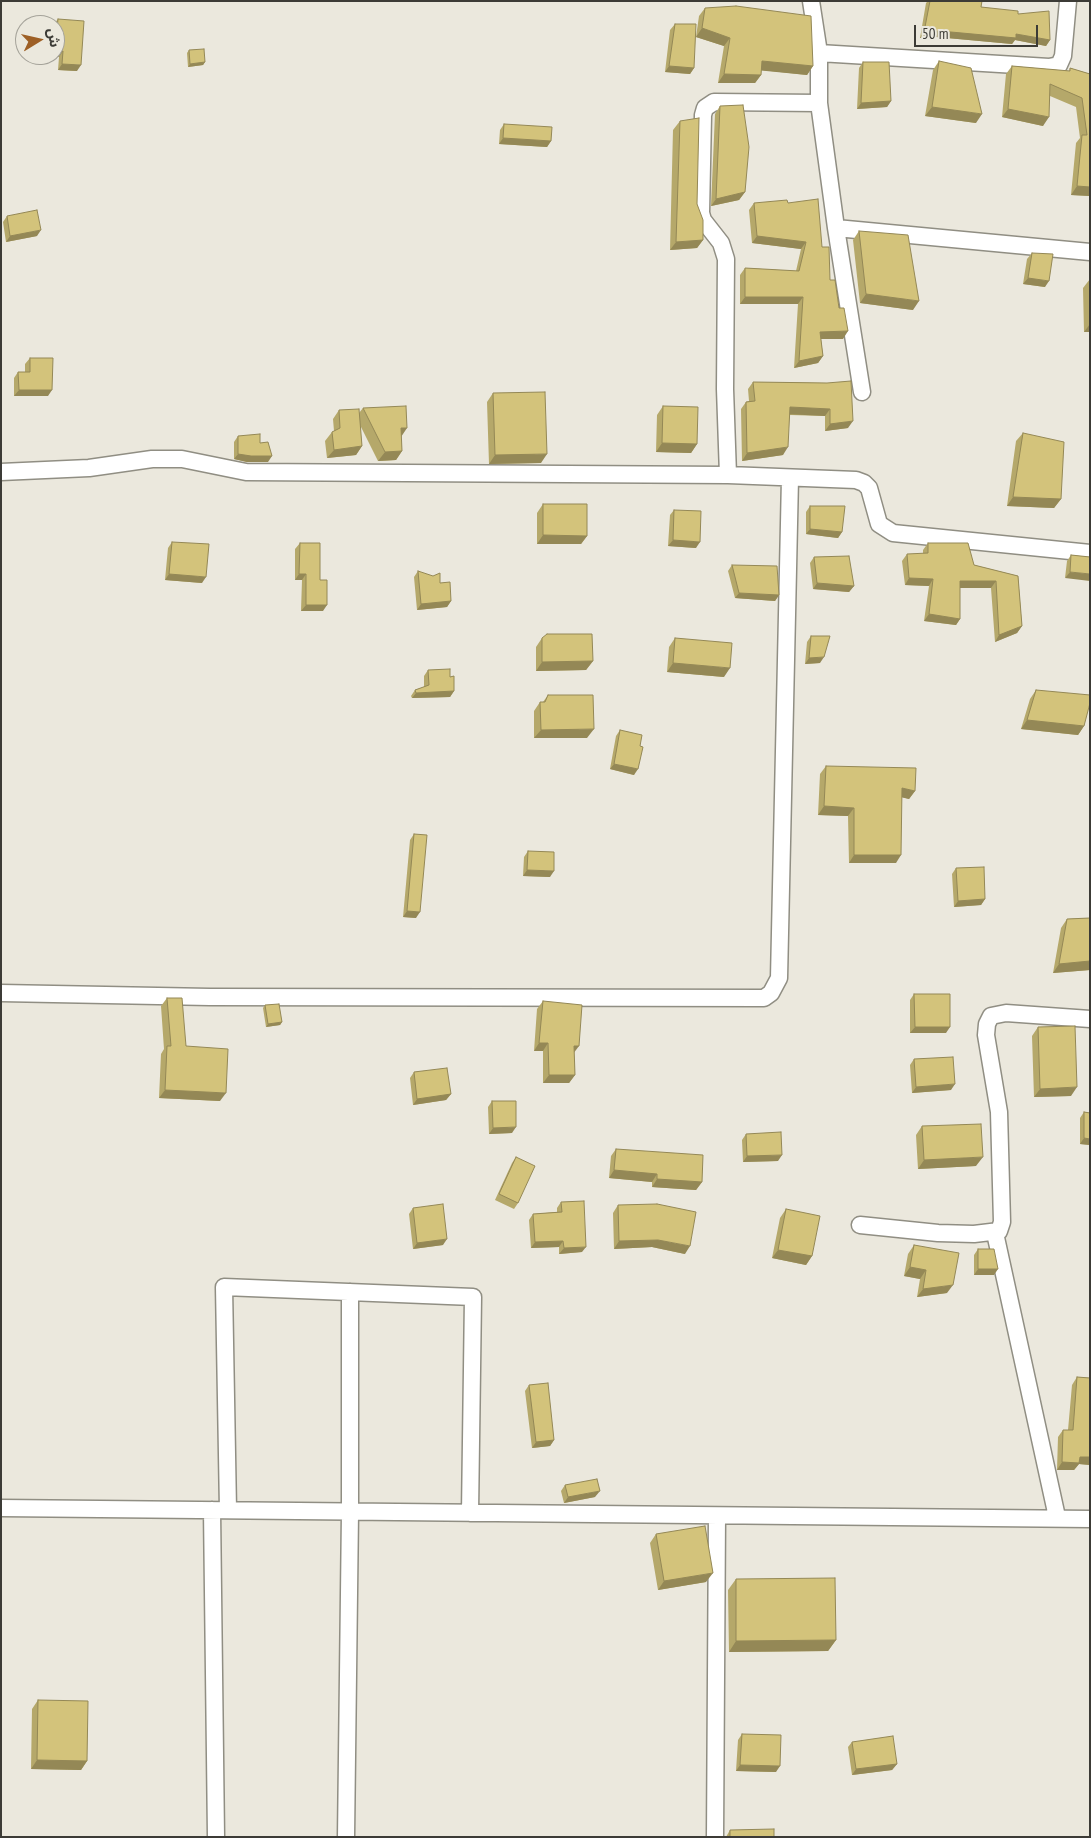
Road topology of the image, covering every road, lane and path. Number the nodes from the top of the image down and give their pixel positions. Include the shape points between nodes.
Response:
1 (811, 1) edge
2 (1068, 1) edge
3 (819, 53) junction
4 (819, 103) junction
5 (836, 228) junction
6 (1090, 252) edge
7 (862, 392) dead end
8 (1, 472) edge
9 (728, 475) junction
10 (790, 478) junction
11 (1090, 553) edge
12 (1, 993) edge
13 (1090, 1019) edge
14 (860, 1225) dead end
15 (995, 1233) junction
16 (350, 1292) junction
17 (1, 1508) edge
18 (220, 1510) junction
19 (350, 1512) junction
20 (470, 1513) junction
21 (717, 1516) junction
22 (1057, 1517) junction
23 (1090, 1519) edge
24 (216, 1837) edge
25 (346, 1837) edge
26 (715, 1837) edge

1 - 3 street
2 - 3 street via 1063,56 1059,65
3 - 4 street
4 - 5 street
4 - 9 street via 714,102 705,108 701,213 721,243 726,259
5 - 6 street
5 - 7 street
8 - 9 street via 182,459 246,472
9 - 10 street
10 - 11 street via 864,483 869,488 879,524 893,533
10 - 12 street via 779,978 771,993 764,998 210,997
13 - 15 street via 1006,1013 991,1016 986,1024 999,1112 1002,1222
14 - 15 street via 938,1233
15 - 22 street
16 - 18 street via 224,1287
16 - 19 street
16 - 20 street via 474,1297
17 - 18 street
18 - 19 street
18 - 24 street
19 - 20 street
19 - 25 street
20 - 21 street
21 - 22 street
21 - 26 street
22 - 23 street

